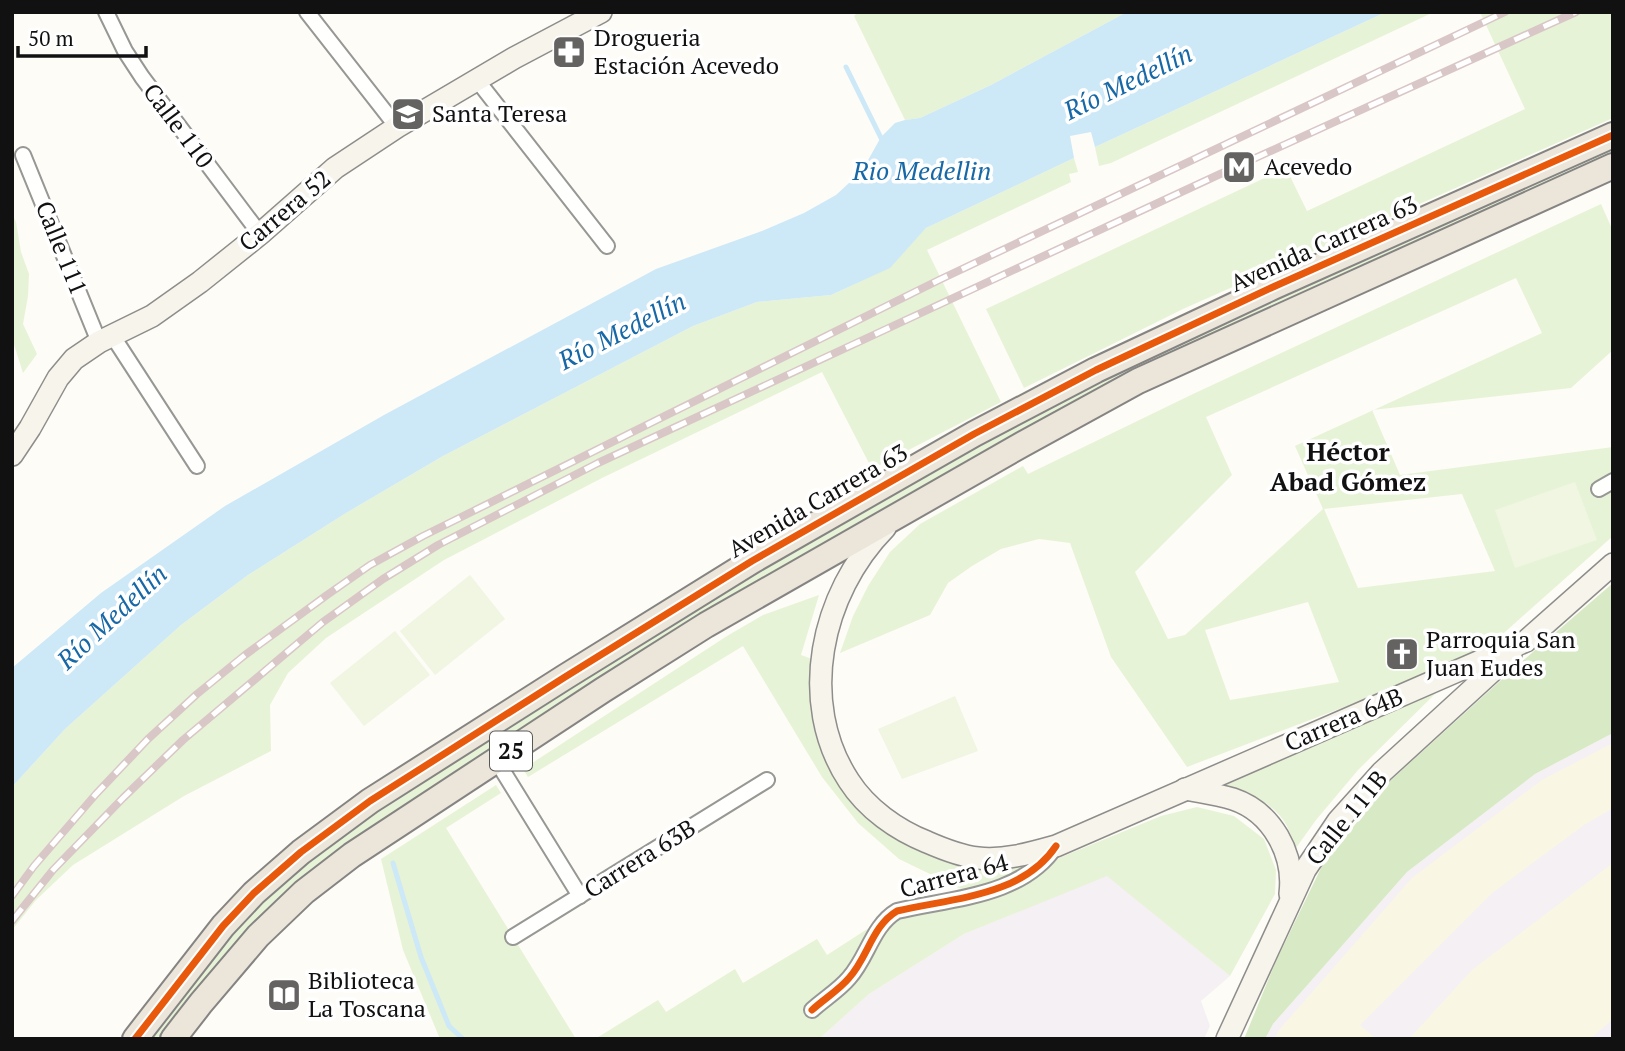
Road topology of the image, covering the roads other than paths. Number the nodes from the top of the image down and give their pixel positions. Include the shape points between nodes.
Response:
1 (106, 12) edge
2 (307, 12) edge
3 (595, 13) edge
4 (477, 80) junction
5 (397, 127) junction
6 (1613, 135) edge
7 (23, 155) dead end
8 (1613, 166) edge
9 (260, 234) junction
10 (607, 246) dead end
11 (105, 339) junction
12 (12, 455) edge
13 (197, 466) dead end
14 (1613, 481) edge
15 (1600, 489) dead end
16 (894, 518) junction
17 (1613, 564) edge
18 (1526, 641) junction
19 (496, 760) junction
20 (767, 780) dead end
21 (1185, 789) junction
22 (1056, 846) junction
23 (580, 896) junction
24 (1289, 903) junction
25 (513, 937) dead end
26 (812, 1010) dead end
27 (135, 1039) edge
28 (173, 1039) edge
29 (1227, 1039) edge

1 - 9 street, Calle 110 via 142,77
2 - 5 street
3 - 4 main road, Carrera 52
4 - 5 main road, Carrera 52
4 - 10 street
5 - 9 main road, Carrera 52 via 335,168
6 - 27 highway, Avenida Carrera 63 / 25 via 1096,370 752,561 381,794 301,852 223,926
7 - 11 street, Calle 111
8 - 16 highway, Avenida Carrera 63 / 25 via 1138,381
9 - 11 main road, Carrera 52 via 152,316
11 - 12 main road, Carrera 52 via 74,359 58,377
11 - 13 street, Calle 111
14 - 15 street
16 - 19 highway, Avenida Carrera 63 / 25 via 706,625
16 - 22 main road, Carrera 64B via 854,567 840,593 823,648 822,715 835,755 849,782 873,809 907,834 948,851 979,858 1013,858
17 - 18 main road, Carrera 64B
18 - 21 main road, Carrera 64B
18 - 24 main road, Calle 111B via 1356,799 1321,844
19 - 23 street
19 - 28 highway, Avenida Carrera 63 / 25 via 304,892 225,973
20 - 23 street, Carrera 63B
21 - 22 main road, Carrera 64B
21 - 24 main road via 1250,806 1266,821 1286,853 1291,873
22 - 26 street, Carrera 64 via 1037,869 1018,880 887,917 849,978
23 - 25 street, Carrera 63B
24 - 29 main road, Calle 111B

